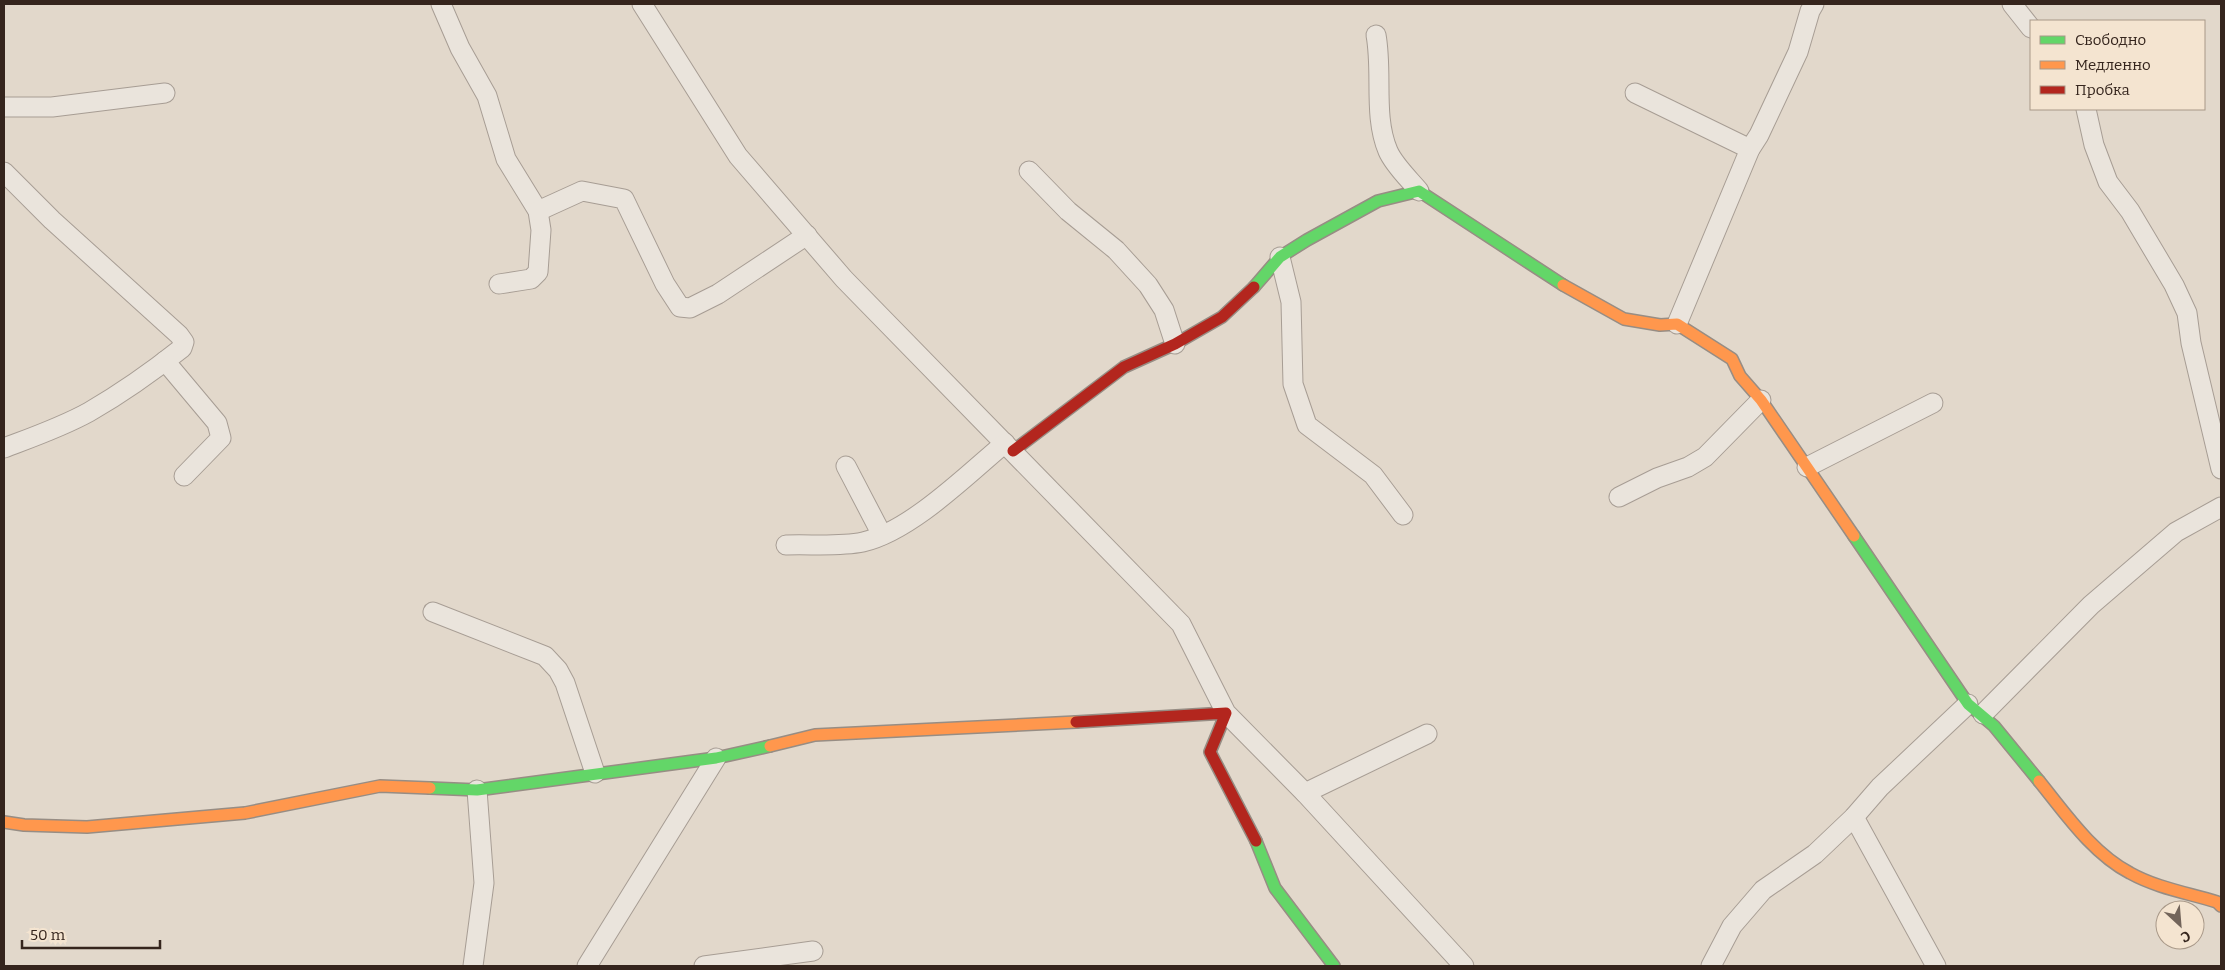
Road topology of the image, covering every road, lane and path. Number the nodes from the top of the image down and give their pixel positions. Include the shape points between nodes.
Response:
1 (441, 4) edge
2 (642, 4) edge
3 (1814, 4) edge
4 (2012, 4) edge
5 (2030, 27) edge
6 (1376, 35) dead end
7 (165, 93) dead end
8 (1635, 93) dead end
9 (4, 107) edge
10 (2086, 110) edge
11 (1750, 148) junction
12 (1029, 171) dead end
13 (4, 172) edge
14 (1419, 192) junction
15 (538, 210) junction
16 (807, 235) junction
17 (1280, 257) junction
18 (499, 284) dead end
19 (1677, 324) junction
20 (1175, 344) junction
21 (165, 361) junction
22 (1761, 400) junction
23 (1933, 403) dead end
24 (1009, 447) junction
25 (4, 448) edge
26 (846, 466) dead end
27 (1806, 466) junction
28 (2221, 469) edge
29 (184, 476) dead end
30 (1619, 497) dead end
31 (2221, 507) edge
32 (1403, 515) dead end
33 (882, 535) junction
34 (786, 545) dead end
35 (432, 612) dead end
36 (1976, 709) junction
37 (1226, 713) junction
38 (1427, 734) dead end
39 (716, 758) junction
40 (595, 773) junction
41 (478, 790) junction
42 (1305, 793) junction
43 (1854, 817) junction
44 (4, 822) edge
45 (2221, 906) edge
46 (813, 951) dead end
47 (473, 966) edge
48 (588, 966) edge
49 (704, 966) edge
50 (1334, 966) edge
51 (1464, 966) edge
52 (1712, 966) edge
53 (1936, 966) edge

1 - 15 street via 460,48 487,96 506,159
2 - 16 street via 738,156
3 - 11 street via 1798,52
4 - 5 street
6 - 14 street via 1381,132 1389,154
7 - 9 street via 52,107
8 - 11 street
10 - 28 street via 2094,145 2108,182 2130,210 2187,313
11 - 19 street
12 - 20 street via 1068,211 1116,250 1148,286 1164,310
13 - 21 street via 52,220 180,335 184,342 182,348
14 - 17 street via 1378,201
14 - 19 street via 1548,276 1624,318 1660,325
15 - 16 street via 582,191 624,199 665,284 680,307 690,308 718,294
15 - 18 street via 542,230 538,272 531,279
16 - 24 street via 844,278
17 - 20 street via 1222,317
17 - 32 street via 1291,302 1293,384 1307,425 1373,475
19 - 22 street via 1732,359 1740,376
20 - 24 street via 1124,367
21 - 25 street via 89,412
21 - 29 street via 218,423 220,431 221,438
22 - 27 street
22 - 30 street via 1704,456 1688,467
23 - 27 street
24 - 33 street
24 - 37 street via 1181,624
26 - 33 street
27 - 36 street
31 - 36 street via 2176,532
33 - 34 street via 846,544
35 - 40 street via 545,656 565,683
36 - 43 street via 1880,787
36 - 45 street via 2094,846 2118,867 2147,883 2166,886
37 - 39 street via 815,735
37 - 42 street
37 - 50 street via 1210,752 1251,828 1276,888
38 - 42 street
39 - 40 street
39 - 48 street
40 - 41 street
41 - 44 street via 380,786 245,813 87,827
41 - 47 street via 484,883
42 - 51 street
43 - 52 street via 1815,854 1763,890 1732,926
43 - 53 street
46 - 49 street

